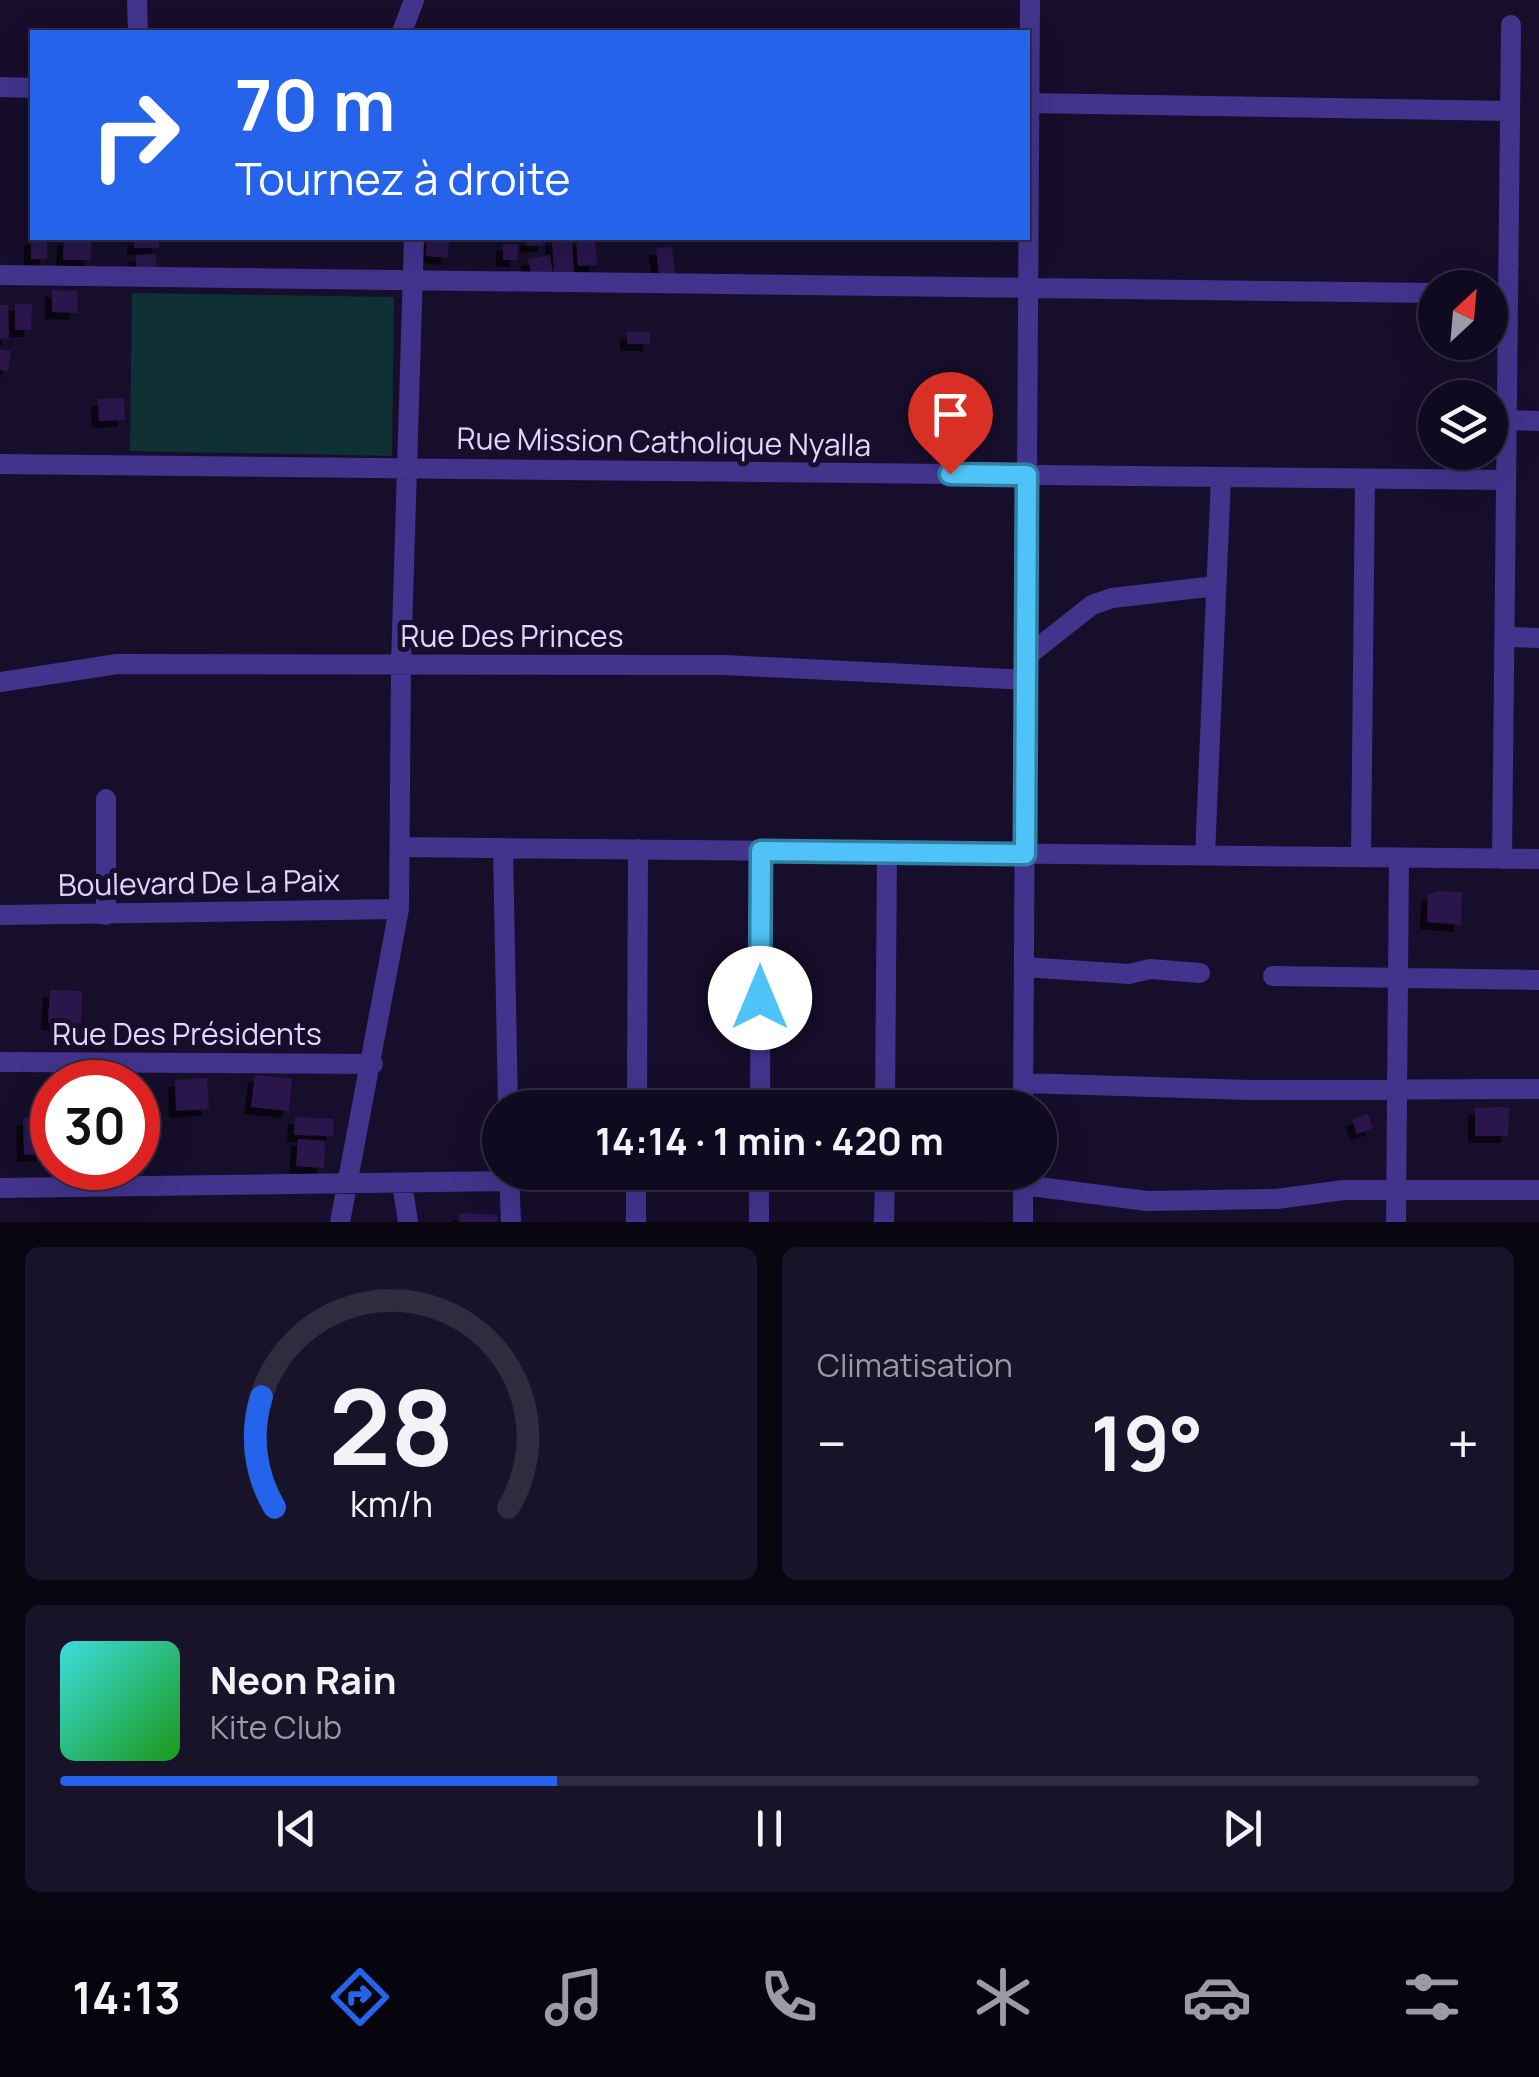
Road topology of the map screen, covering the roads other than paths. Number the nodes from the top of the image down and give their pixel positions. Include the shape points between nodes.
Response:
1 (137, 0) edge
2 (414, 0) edge
3 (1030, 0) edge
4 (1510, 24) dead end
5 (138, 30) edge
6 (403, 30) edge
7 (1029, 30) edge
8 (0, 87) edge
9 (30, 88) edge
10 (1030, 104) edge
11 (1510, 111) junction
12 (414, 240) edge
13 (1028, 240) edge
14 (1500, 270) edge
15 (0, 274) edge
16 (413, 278) junction
17 (1028, 288) junction
18 (1418, 293) edge
19 (1508, 420) edge
20 (1539, 422) edge
21 (0, 464) edge
22 (406, 467) junction
23 (1506, 470) edge
24 (1027, 475) junction
25 (1221, 478) junction
26 (1365, 479) junction
27 (1506, 480) junction
28 (1216, 586) junction
29 (1504, 638) junction
30 (1539, 638) edge
31 (1026, 658) junction
32 (401, 664) junction
33 (1026, 680) junction
34 (0, 682) edge
35 (106, 800) dead end
36 (401, 847) junction
37 (503, 848) junction
38 (638, 850) junction
39 (761, 851) junction
40 (887, 852) junction
41 (1025, 854) junction
42 (1206, 856) junction
43 (1362, 857) junction
44 (1399, 858) junction
45 (1502, 859) junction
46 (1539, 859) edge
47 (399, 909) junction
48 (0, 914) edge
49 (106, 915) junction
50 (1024, 967) junction
51 (1200, 973) dead end
52 (1273, 976) dead end
53 (1397, 978) junction
54 (1539, 980) edge
55 (0, 1062) edge
56 (373, 1064) junction
57 (1023, 1083) junction
58 (1395, 1089) junction
59 (508, 1090) edge
60 (637, 1090) edge
61 (760, 1090) edge
62 (885, 1090) edge
63 (1023, 1090) edge
64 (1539, 1090) edge
65 (482, 1179) edge
66 (350, 1182) junction
67 (402, 1183) junction
68 (1057, 1185) edge
69 (0, 1188) edge
70 (1395, 1189) junction
71 (510, 1190) edge
72 (636, 1190) edge
73 (760, 1190) edge
74 (884, 1190) edge
75 (1023, 1190) edge
76 (1539, 1190) edge
77 (340, 1222) edge
78 (408, 1222) edge
79 (511, 1222) edge
80 (636, 1222) edge
81 (759, 1222) edge
82 (884, 1222) edge
83 (1023, 1222) edge
84 (1396, 1222) edge

1 - 5 street
2 - 6 street
3 - 7 street
4 - 11 street
8 - 9 street
10 - 11 street
11 - 14 street
12 - 16 street
13 - 17 street
15 - 16 street
16 - 17 street
16 - 22 street
17 - 18 street
17 - 24 street
19 - 20 street
21 - 22 street, Rue Mission Catholique Nyalla
22 - 24 street, Rue Mission Catholique Nyalla
22 - 32 street
23 - 27 street
24 - 25 street, Rue Mission Catholique Nyalla
24 - 31 street
25 - 26 street, Rue Mission Catholique Nyalla
25 - 28 street
26 - 27 street, Rue Mission Catholique Nyalla
26 - 43 street
27 - 29 street
28 - 31 street via 1092,605
28 - 42 street
29 - 30 street
29 - 45 street
31 - 33 street
32 - 33 street, Rue Des Princes via 725,665
32 - 34 street, Rue Des Princes via 117,664
32 - 36 street
33 - 41 street
35 - 49 street
36 - 37 street
36 - 47 street
37 - 38 street
37 - 59 street
38 - 39 street
38 - 60 street
39 - 40 street
39 - 61 street
40 - 41 street
40 - 62 street
41 - 42 street
41 - 50 street
42 - 43 street
43 - 44 street
44 - 45 street
44 - 53 street
45 - 46 street
47 - 49 street, Boulevard De La Paix
47 - 56 street
48 - 49 street, Boulevard De La Paix
50 - 51 street
50 - 57 street
52 - 53 street
53 - 54 street
53 - 58 street
55 - 56 street, Rue Des Présidents
56 - 66 street
57 - 58 street
57 - 63 street
58 - 64 street
58 - 70 street
65 - 67 street
66 - 67 street
66 - 69 street
66 - 77 street
67 - 78 street
68 - 70 street via 1147,1201 1276,1200
70 - 76 street
70 - 84 street
71 - 79 street
72 - 80 street
73 - 81 street
74 - 82 street
75 - 83 street

